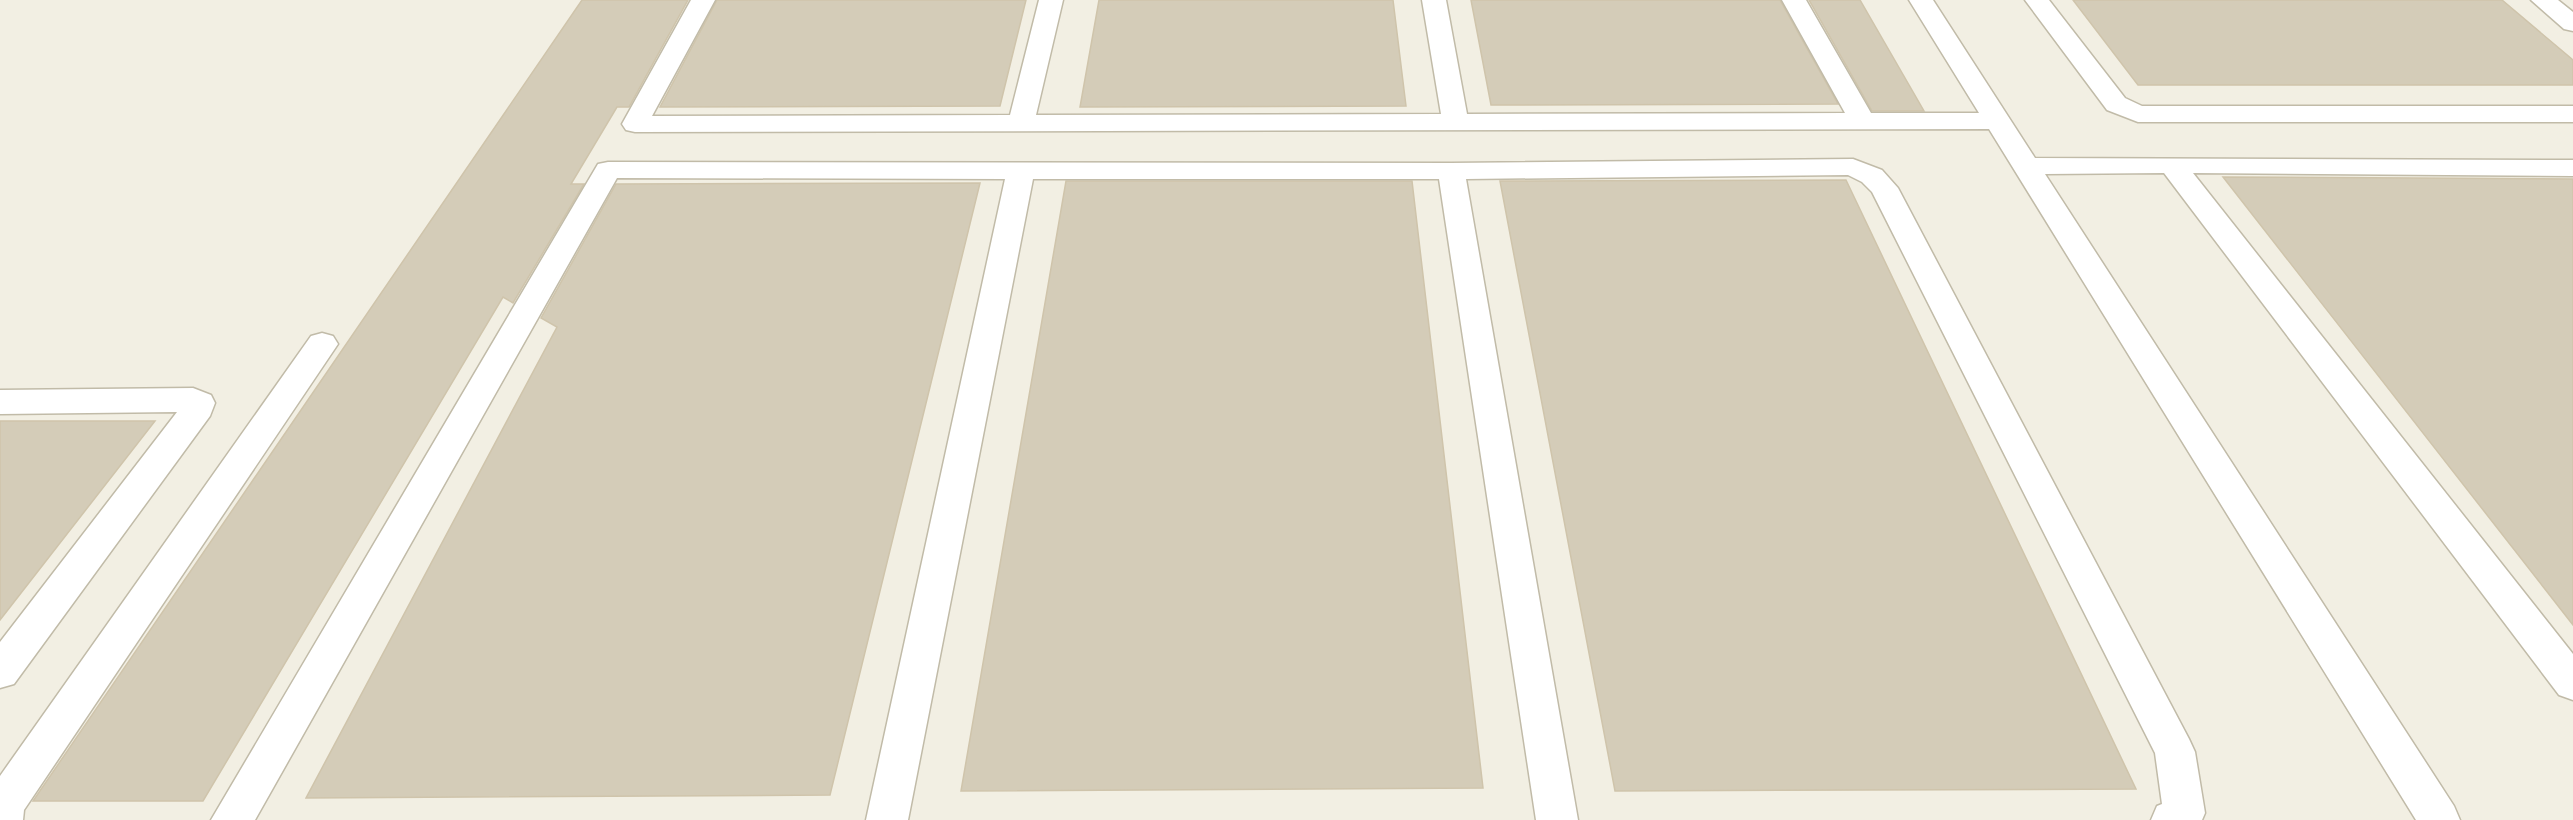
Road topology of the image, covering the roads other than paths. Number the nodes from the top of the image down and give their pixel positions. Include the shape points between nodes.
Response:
1 (703, 0) edge
2 (1051, 0) edge
3 (1434, 0) edge
4 (1794, 0) edge
5 (1921, 0) edge
6 (2037, 0) edge
7 (2556, 4) edge
8 (2573, 24) edge
9 (2573, 114) edge
10 (1862, 121) junction
11 (1997, 121) junction
12 (1455, 122) junction
13 (1021, 123) junction
14 (2172, 165) junction
15 (2027, 166) junction
16 (2573, 168) edge
17 (1021, 170) junction
18 (1451, 171) junction
19 (322, 344) dead end
20 (0, 402) edge
21 (0, 672) edge
22 (2573, 683) edge
23 (2, 820) edge
24 (232, 820) edge
25 (887, 820) edge
26 (1557, 820) edge
27 (2172, 820) edge
28 (2439, 820) edge

1 - 13 street via 635,124
2 - 13 street
3 - 12 street
4 - 10 street
5 - 11 street
6 - 9 street via 2116,104 2138,114
7 - 8 street
10 - 11 street
10 - 12 street
11 - 15 street
12 - 13 street
14 - 15 street
14 - 16 street
14 - 22 street
15 - 28 street
17 - 18 street
17 - 24 street via 608,170
17 - 25 street
18 - 26 street
18 - 27 street via 1853,167 1872,176 1884,188 2175,752 2184,813
19 - 23 street via 4,806
20 - 21 street via 199,403

